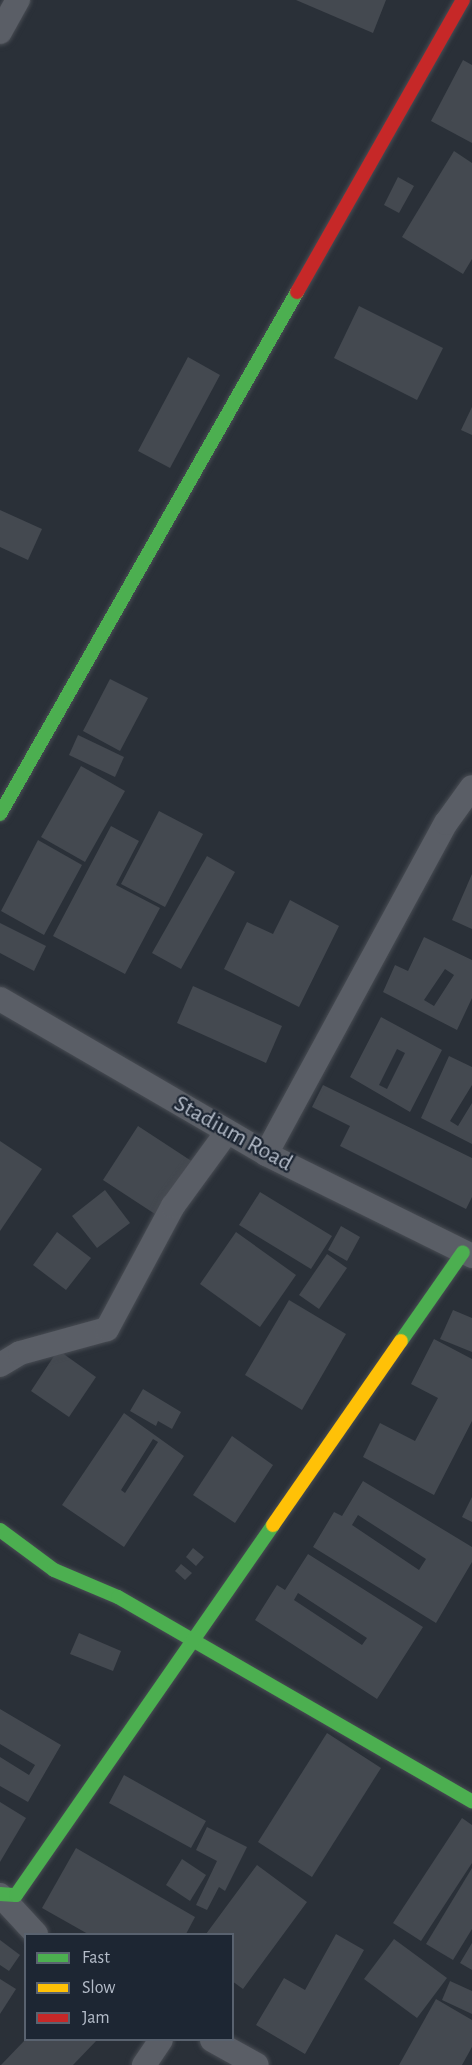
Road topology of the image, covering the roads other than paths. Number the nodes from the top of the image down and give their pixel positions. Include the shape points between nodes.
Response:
1 (18, 0) edge
2 (463, 0) edge
3 (0, 32) edge
4 (472, 788) edge
5 (0, 814) edge
6 (0, 999) edge
7 (227, 1132) junction
8 (266, 1155) junction
9 (468, 1254) edge
10 (0, 1365) edge
11 (0, 1530) edge
12 (189, 1642) junction
13 (472, 1801) edge
14 (0, 1894) edge
15 (34, 1933) edge
16 (159, 2041) edge
17 (214, 2041) edge
18 (144, 2065) edge
19 (257, 2065) edge

1 - 3 street
2 - 5 street
4 - 8 street via 446,823
6 - 7 street, Stadium Road
7 - 8 street, Stadium Road
7 - 10 street via 173,1206 108,1329 20,1353
8 - 9 street, Stadium Road
9 - 12 street
11 - 12 street via 54,1570 118,1598
12 - 13 street
12 - 14 street via 16,1895
14 - 15 street
16 - 18 street
17 - 19 street

